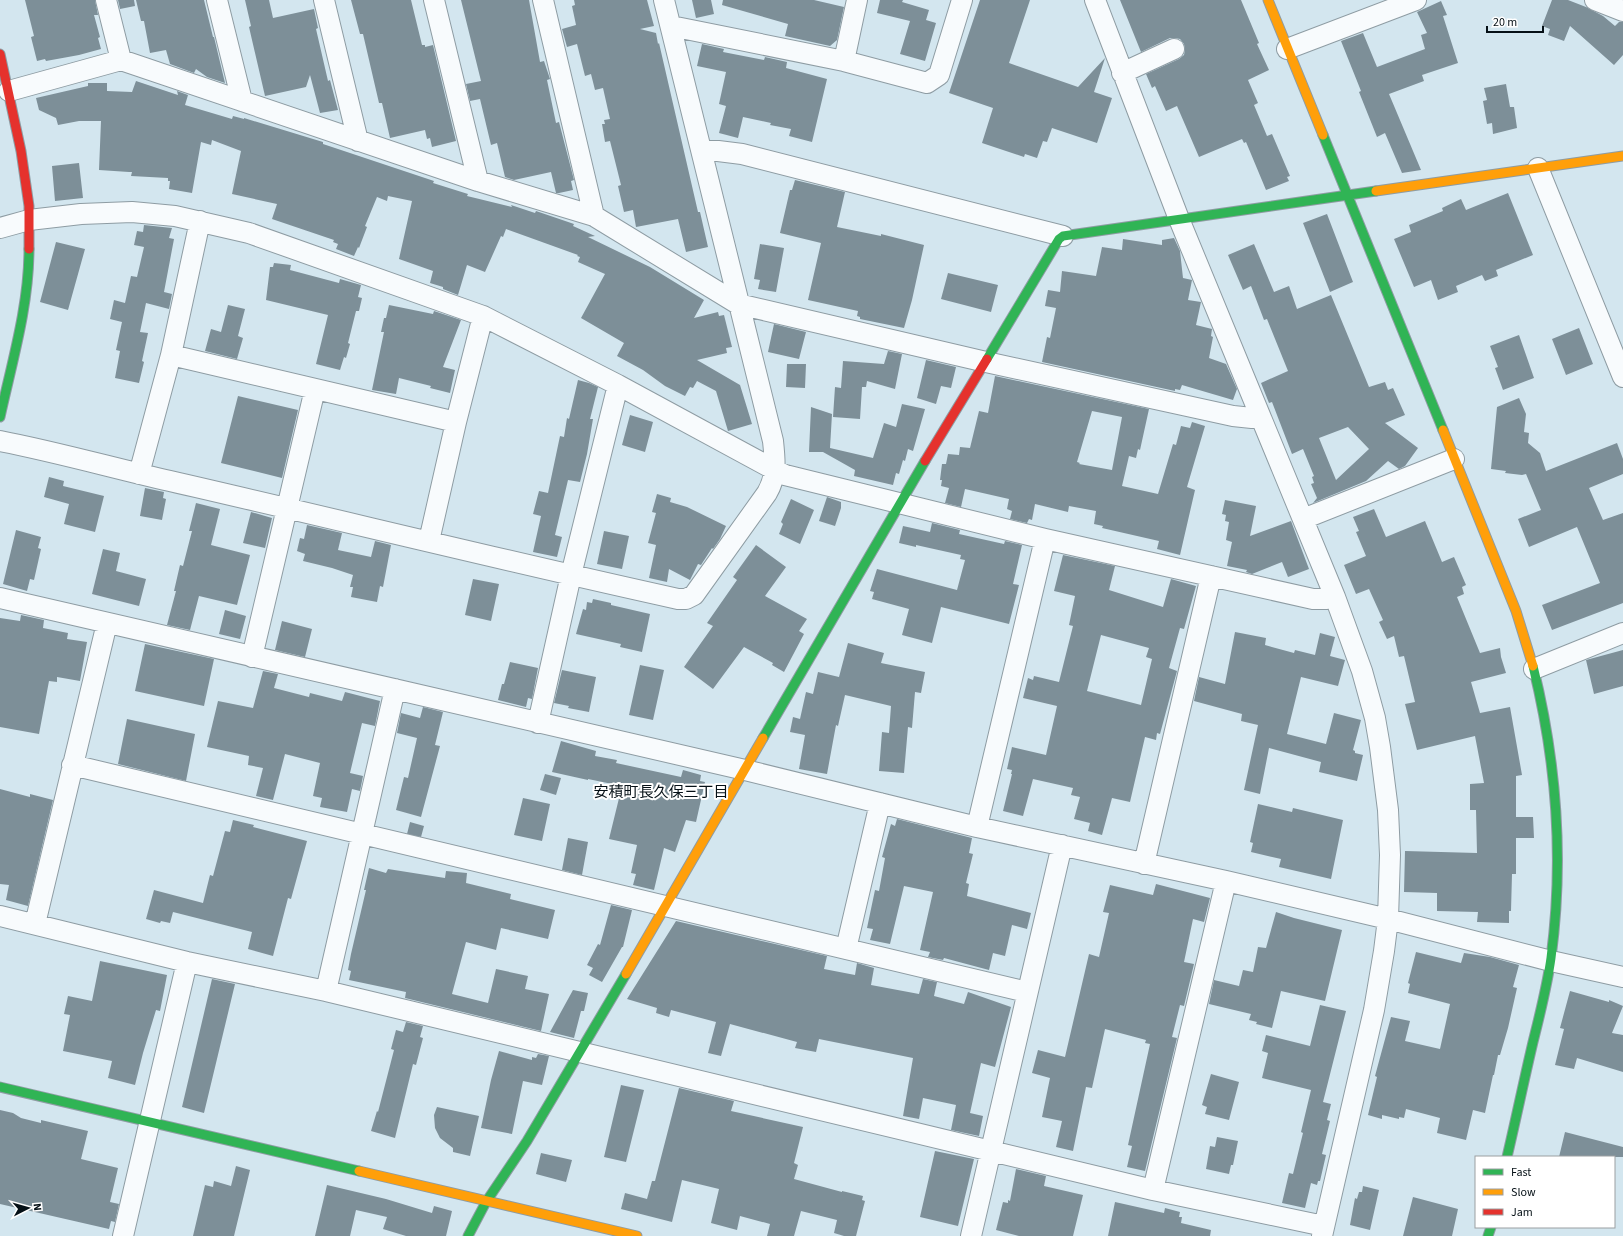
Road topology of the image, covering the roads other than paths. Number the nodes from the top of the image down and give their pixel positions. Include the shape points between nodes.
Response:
1 (106, 0) edge
2 (217, 0) edge
3 (324, 0) edge
4 (434, 0) edge
5 (543, 0) edge
6 (664, 0) edge
7 (857, 0) edge
8 (962, 0) edge
9 (1095, 0) edge
10 (1268, 0) edge
11 (1416, 0) edge
12 (1595, 0) edge
13 (1623, 11) edge
14 (671, 26) junction
15 (1174, 49) dead end
16 (1287, 49) junction
17 (0, 54) edge
18 (121, 60) junction
19 (844, 62) junction
20 (1122, 73) junction
21 (9, 91) junction
22 (242, 100) junction
23 (358, 141) junction
24 (702, 151) junction
25 (1623, 156) edge
26 (1538, 168) junction
27 (478, 181) junction
28 (1347, 195) junction
29 (594, 216) junction
30 (1179, 219) junction
31 (29, 220) junction
32 (200, 221) junction
33 (0, 228) edge
34 (1063, 236) junction
35 (738, 304) junction
36 (483, 316) junction
37 (170, 355) junction
38 (986, 362) junction
39 (1622, 369) edge
40 (618, 385) junction
41 (315, 389) junction
42 (0, 417) edge
43 (1260, 418) junction
44 (456, 422) junction
45 (0, 441) edge
46 (1454, 459) junction
47 (775, 470) junction
48 (139, 474) junction
49 (899, 504) junction
50 (287, 508) junction
51 (1303, 519) junction
52 (1045, 539) junction
53 (430, 541) junction
54 (571, 576) junction
55 (1211, 576) junction
56 (0, 598) edge
57 (1334, 598) junction
58 (107, 623) junction
59 (1623, 632) edge
60 (252, 657) junction
61 (1534, 669) junction
62 (395, 689) junction
63 (538, 723) junction
64 (72, 765) junction
65 (745, 770) junction
66 (880, 803) junction
67 (977, 827) junction
68 (361, 836) junction
69 (1062, 845) junction
70 (1144, 864) junction
71 (1226, 881) junction
72 (665, 905) junction
73 (0, 916) edge
74 (1388, 919) junction
75 (35, 924) junction
76 (846, 949) junction
77 (1551, 961) junction
78 (187, 962) junction
79 (1623, 977) edge
80 (326, 991) junction
81 (1027, 992) junction
82 (580, 1052) junction
83 (0, 1087) edge
84 (151, 1122) junction
85 (991, 1151) junction
86 (1507, 1156) edge
87 (1153, 1190) junction
88 (486, 1202) junction
89 (1323, 1231) edge
90 (123, 1236) edge
91 (468, 1236) edge
92 (637, 1236) edge
93 (971, 1236) edge

1 - 18 street
2 - 22 street
3 - 23 street
4 - 27 street
5 - 29 street
6 - 14 street
7 - 19 street
8 - 19 street via 939,75 932,81 923,83
9 - 20 street
10 - 16 street
11 - 16 street
12 - 13 street
14 - 19 street
14 - 24 street
15 - 20 street
16 - 28 street
17 - 21 street
18 - 21 street
18 - 22 street
20 - 30 street
21 - 31 street via 26,182
22 - 23 street
23 - 27 street
24 - 34 street via 742,154
24 - 35 street
25 - 26 street
26 - 28 street
26 - 39 street
27 - 29 street
28 - 30 street
28 - 46 street
29 - 35 street
30 - 34 street
30 - 43 street
31 - 32 street via 132,212
31 - 33 street
31 - 42 street via 29,263 24,313
32 - 36 street via 249,234
32 - 37 street
34 - 38 street
35 - 38 street
35 - 47 street via 773,441
36 - 40 street
36 - 44 street
37 - 41 street
37 - 48 street
38 - 43 street via 1233,416
38 - 49 street
40 - 47 street
40 - 54 street
41 - 44 street
41 - 50 street
43 - 51 street
44 - 53 street
45 - 48 street
46 - 51 street
46 - 61 street via 1516,611
47 - 49 street via 794,478
47 - 54 street via 767,493 697,592 690,597 678,599
48 - 50 street
49 - 52 street
49 - 65 street
50 - 53 street
50 - 60 street
51 - 57 street
52 - 55 street
52 - 67 street
53 - 54 street
54 - 63 street
55 - 57 street via 1313,599
55 - 70 street
56 - 58 street
57 - 74 street via 1362,670 1380,747 1388,810
58 - 60 street
58 - 64 street
59 - 61 street
60 - 62 street
61 - 77 street via 1549,743 1557,807 1557,889
62 - 63 street
62 - 68 street
63 - 65 street
64 - 68 street
64 - 75 street
65 - 66 street
65 - 72 street
66 - 67 street
66 - 76 street
67 - 69 street
68 - 72 street
68 - 80 street
69 - 70 street
69 - 81 street
70 - 71 street
71 - 74 street
71 - 87 street
72 - 76 street
72 - 82 street
73 - 75 street
74 - 77 street
74 - 89 street via 1374,1010
75 - 78 street
76 - 81 street
77 - 79 street
77 - 86 street
78 - 80 street
78 - 84 street
80 - 82 street
81 - 85 street
82 - 85 street
82 - 88 street via 527,1141
83 - 84 street
84 - 88 street
84 - 90 street
85 - 87 street
85 - 93 street
87 - 89 street
88 - 91 street
88 - 92 street

